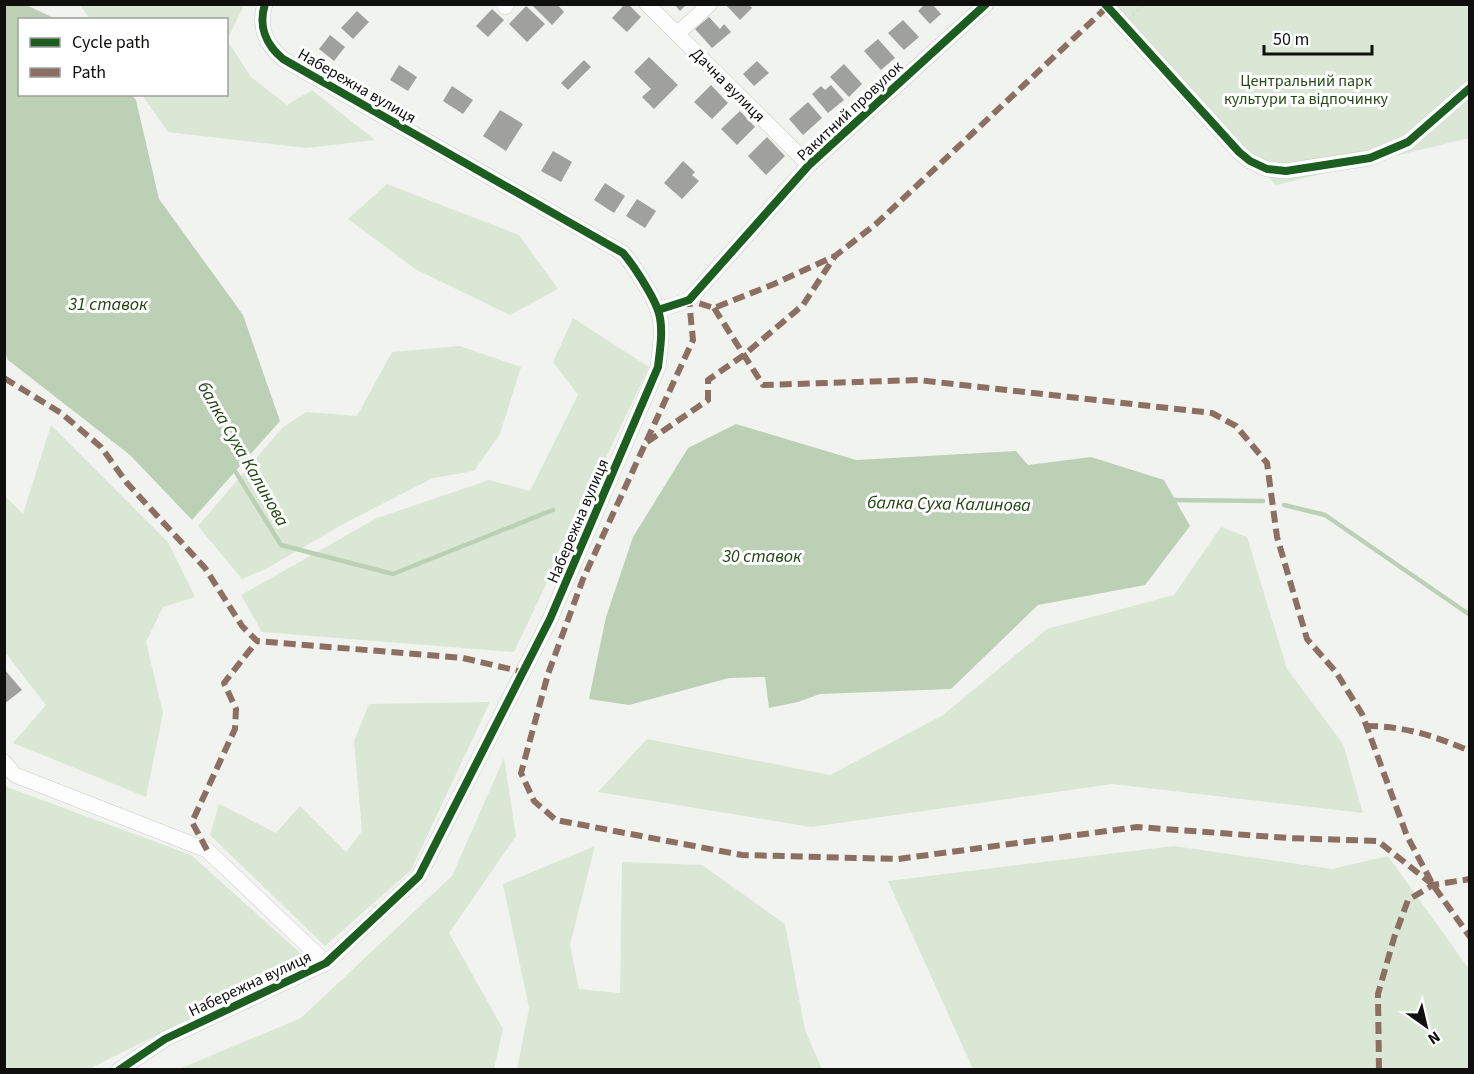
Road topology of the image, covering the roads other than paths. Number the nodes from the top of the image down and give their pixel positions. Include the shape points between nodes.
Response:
1 (647, 4) edge
2 (710, 4) edge
3 (987, 4) edge
4 (1105, 4) edge
5 (265, 6) edge
6 (677, 34) junction
7 (1470, 88) edge
8 (809, 165) junction
9 (658, 310) junction
10 (4, 762) edge
11 (326, 963) junction
12 (119, 1070) edge

1 - 6 street, Дачна вулиця
2 - 6 street
3 - 8 street, Ракитний провулок
4 - 7 street via 1239,152 1267,169 1287,171 1370,158 1390,151 1408,142
5 - 9 street, Набережна вулиця via 263,31 274,52 283,59 610,244 632,264
6 - 8 street, Дачна вулиця
8 - 9 street, Ракитний провулок via 689,300
9 - 11 street, Набережна вулиця via 658,367 545,630 419,876
10 - 11 street via 15,775 207,850
11 - 12 street, Набережна вулиця via 165,1039

